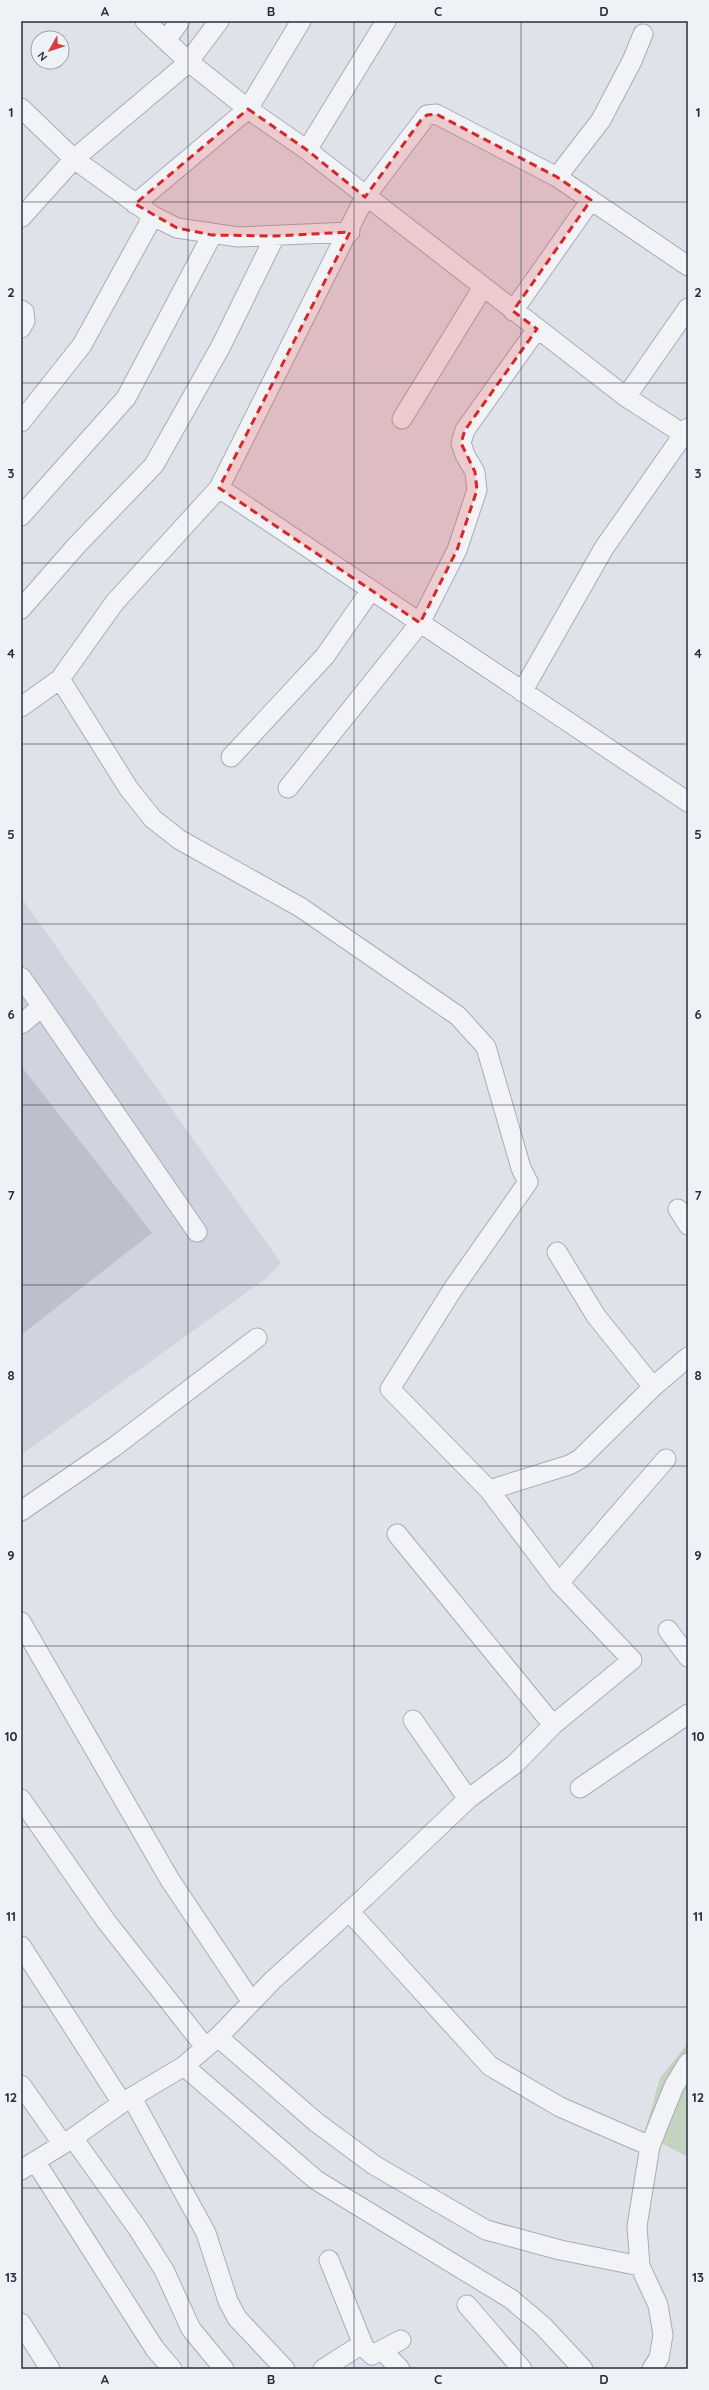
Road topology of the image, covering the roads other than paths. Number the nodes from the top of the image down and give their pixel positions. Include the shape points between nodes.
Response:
1 (145, 21) edge
2 (180, 21) edge
3 (219, 21) edge
4 (301, 21) edge
5 (386, 21) edge
6 (643, 34) dead end
7 (167, 39) junction
8 (189, 61) junction
9 (248, 109) junction
10 (22, 110) edge
11 (307, 150) junction
12 (74, 159) junction
13 (557, 177) junction
14 (366, 197) junction
15 (591, 200) junction
16 (135, 204) junction
17 (153, 216) junction
18 (21, 218) edge
19 (350, 232) junction
20 (212, 235) junction
21 (275, 236) junction
22 (688, 266) edge
23 (483, 288) junction
24 (688, 308) edge
25 (21, 310) edge
26 (513, 311) junction
27 (21, 328) edge
28 (537, 329) junction
29 (626, 397) junction
30 (402, 419) dead end
31 (21, 422) edge
32 (687, 433) edge
33 (219, 488) junction
34 (21, 516) edge
35 (371, 590) junction
36 (21, 609) edge
37 (420, 623) junction
38 (60, 678) junction
39 (522, 692) junction
40 (21, 707) edge
41 (231, 757) dead end
42 (288, 788) dead end
43 (688, 802) edge
44 (21, 977) edge
45 (42, 1007) junction
46 (21, 1024) edge
47 (678, 1209) dead end
48 (688, 1225) edge
49 (197, 1232) dead end
50 (557, 1252) dead end
51 (257, 1338) dead end
52 (688, 1358) edge
53 (653, 1387) junction
54 (666, 1459) dead end
55 (489, 1490) junction
56 (21, 1511) edge
57 (397, 1534) dead end
58 (559, 1583) junction
59 (21, 1622) edge
60 (668, 1630) dead end
61 (688, 1657) edge
62 (688, 1714) edge
63 (412, 1720) dead end
64 (553, 1725) junction
65 (580, 1788) dead end
66 (21, 1799) edge
67 (468, 1799) junction
68 (349, 1911) junction
69 (21, 1946) edge
70 (251, 2002) junction
71 (211, 2042) junction
72 (688, 2063) edge
73 (184, 2066) junction
74 (21, 2085) edge
75 (127, 2101) junction
76 (68, 2140) junction
77 (650, 2146) junction
78 (28, 2166) edge
79 (329, 2260) dead end
80 (640, 2266) junction
81 (467, 2305) dead end
82 (21, 2323) edge
83 (401, 2340) dead end
84 (373, 2348) junction
85 (50, 2369) edge
86 (172, 2369) edge
87 (224, 2369) edge
88 (285, 2369) edge
89 (323, 2369) edge
90 (400, 2369) edge
91 (522, 2369) edge
92 (583, 2369) edge
93 (652, 2369) edge

1 - 7 street
2 - 7 street
3 - 8 street
4 - 9 street
5 - 11 street
6 - 13 street via 601,120
7 - 8 street
8 - 9 street
8 - 12 street
9 - 11 street
9 - 16 street
10 - 12 street
11 - 14 street
12 - 16 street
12 - 18 street
13 - 14 street via 436,114 427,115 421,120
13 - 15 street
14 - 19 street
14 - 23 street
15 - 22 street
15 - 26 street
16 - 17 street
17 - 20 street via 177,228
17 - 31 street via 82,345
19 - 21 street
19 - 33 street
20 - 21 street
20 - 34 street via 126,398
21 - 36 street via 221,346 154,465 77,545
23 - 26 street
23 - 30 street
24 - 29 street
25 - 27 street via 24,312 25,321
26 - 28 street
28 - 29 street
28 - 37 street via 465,430 461,444 464,455 475,472 477,490 457,550
29 - 32 street
32 - 39 street via 604,548
33 - 35 street
33 - 38 street via 115,602
35 - 37 street
35 - 41 street via 324,656
37 - 39 street
37 - 42 street
38 - 40 street
38 - 55 street via 129,789 153,819 180,840 300,906 458,1016 486,1047 521,1168 528,1182 453,1289 390,1389
39 - 43 street
44 - 45 street
45 - 46 street
45 - 49 street
47 - 48 street
50 - 53 street via 596,1316
51 - 56 street via 114,1447
52 - 53 street
53 - 55 street via 580,1459 569,1466
54 - 58 street
55 - 58 street
57 - 64 street
58 - 64 street via 632,1660
59 - 70 street via 170,1880
60 - 61 street
62 - 65 street
63 - 67 street
64 - 67 street via 515,1764
66 - 71 street via 106,1921
67 - 68 street
68 - 70 street
68 - 77 street via 490,2066 560,2107
69 - 75 street
70 - 71 street
71 - 73 street
71 - 80 street via 374,2165 486,2230 560,2250
72 - 77 street via 674,2086
73 - 75 street
73 - 92 street via 316,2180 511,2299 543,2326
74 - 76 street
75 - 76 street
75 - 88 street via 200,2221 228,2301 237,2318
76 - 78 street
76 - 87 street via 138,2229 164,2270 191,2329
77 - 80 street via 637,2226
78 - 86 street via 155,2349
79 - 84 street
80 - 93 street via 658,2305 663,2335 658,2358
81 - 91 street
82 - 85 street
83 - 84 street
84 - 89 street via 359,2346
84 - 90 street

